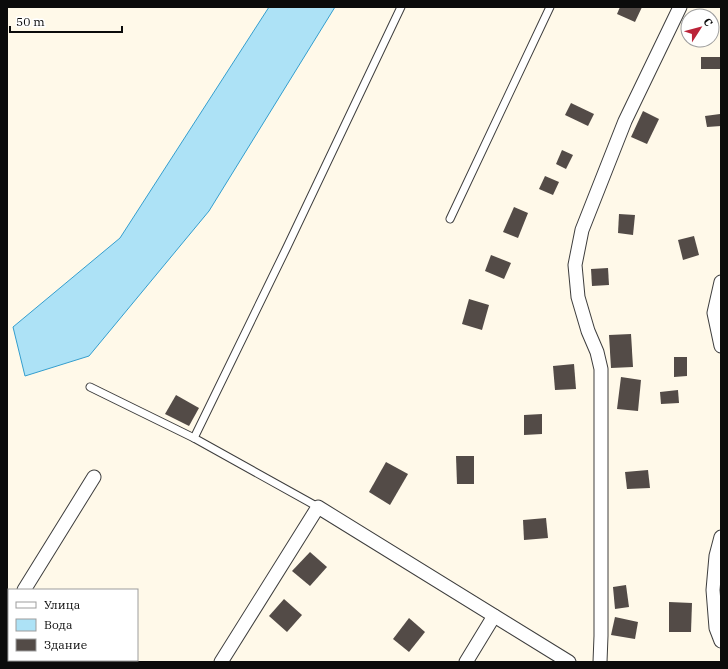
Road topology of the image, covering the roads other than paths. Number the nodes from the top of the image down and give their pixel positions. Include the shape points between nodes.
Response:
1 (401, 7) edge
2 (550, 7) edge
3 (680, 7) edge
4 (450, 219) dead end
5 (721, 282) edge
6 (721, 346) edge
7 (90, 387) dead end
8 (194, 438) junction
9 (94, 477) dead end
10 (318, 507) junction
11 (721, 536) edge
12 (25, 589) edge
13 (494, 616) junction
14 (721, 640) edge
15 (221, 662) edge
16 (466, 662) edge
17 (569, 662) edge
18 (600, 662) edge

1 - 8 lane
2 - 4 lane
3 - 18 street via 625,121 582,230 575,265 578,297 601,369
5 - 6 street via 714,313
7 - 8 lane
8 - 10 lane
9 - 12 street
10 - 13 street
10 - 15 street
11 - 14 street via 716,556 713,590 716,628
13 - 16 street
13 - 17 street

